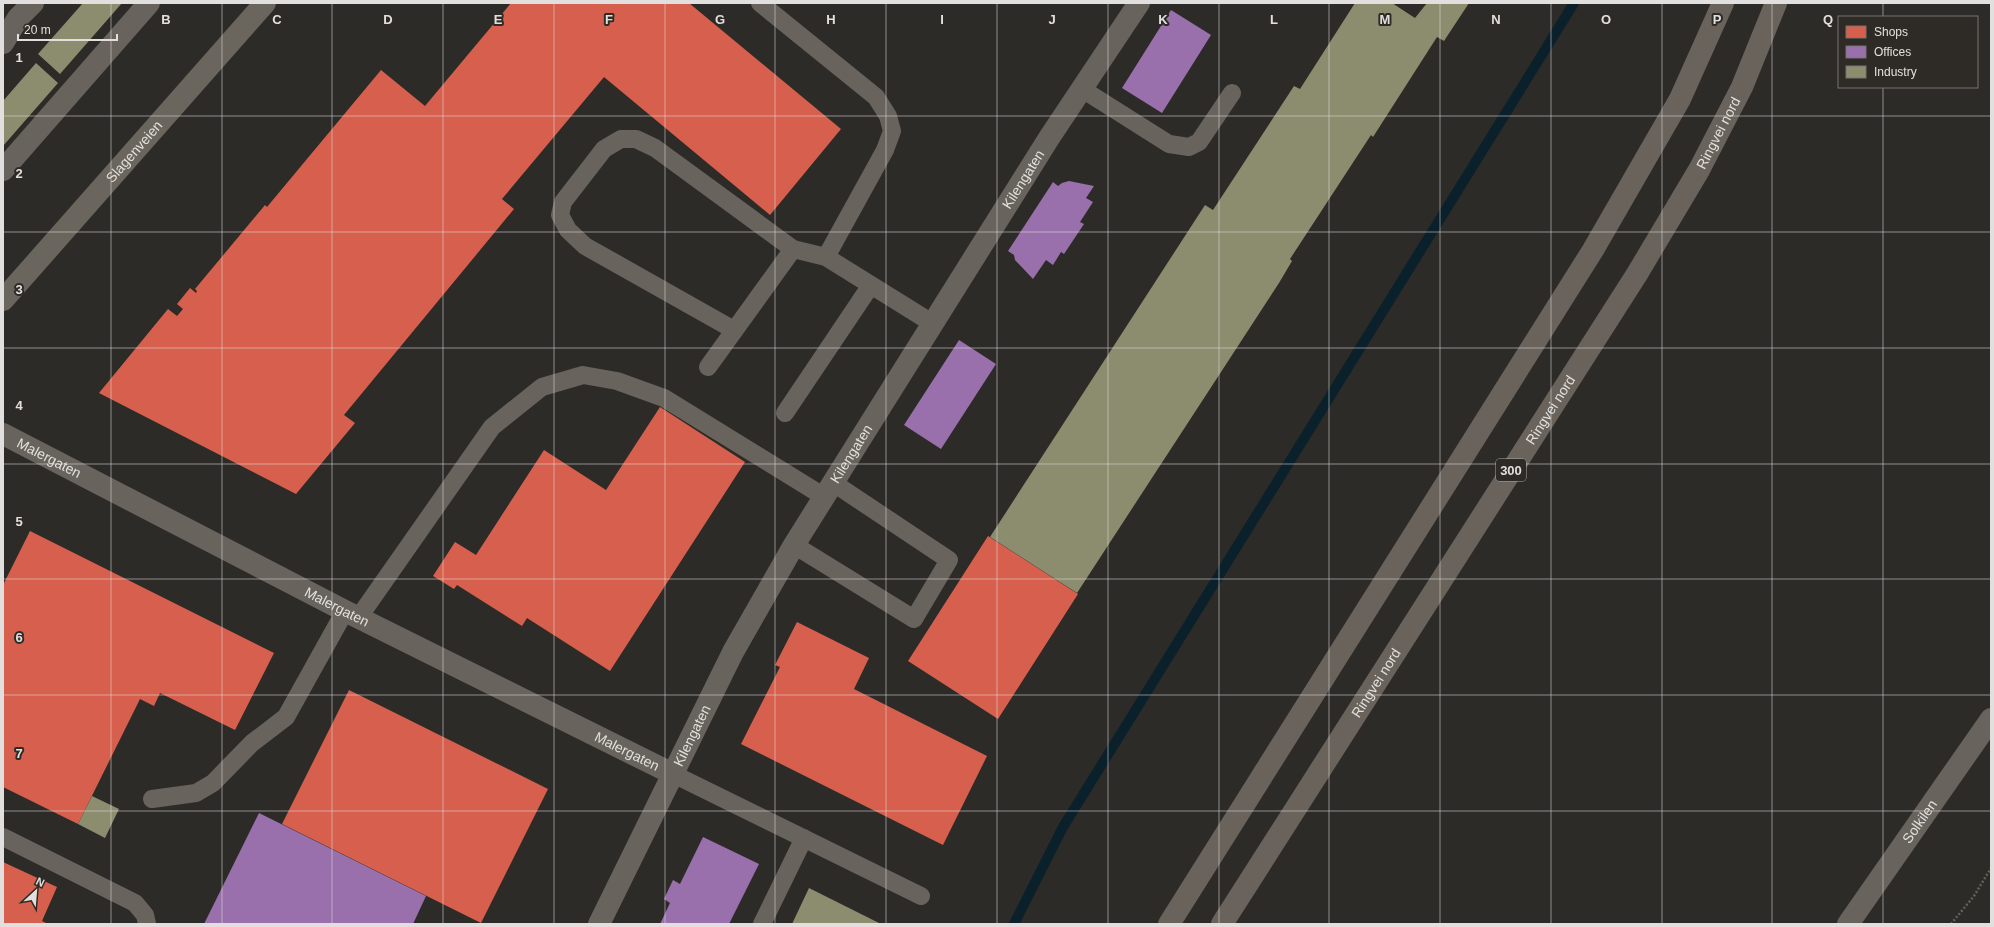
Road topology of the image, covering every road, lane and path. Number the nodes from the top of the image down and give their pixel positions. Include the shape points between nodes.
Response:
1 (32, 3) edge
2 (149, 3) edge
3 (760, 3) edge
4 (1139, 3) edge
5 (1723, 3) edge
6 (1776, 3) edge
7 (260, 5) edge
8 (3, 43) edge
9 (1082, 89) junction
10 (1232, 93) dead end
11 (3, 170) edge
12 (793, 249) junction
13 (826, 257) junction
14 (871, 285) junction
15 (3, 300) edge
16 (932, 323) junction
17 (734, 330) junction
18 (708, 367) dead end
19 (785, 413) dead end
20 (3, 434) edge
21 (828, 489) junction
22 (794, 544) junction
23 (352, 614) junction
24 (1991, 718) edge
25 (673, 774) junction
26 (152, 799) dead end
27 (3, 837) edge
28 (804, 838) junction
29 (1991, 868) edge
30 (921, 896) dead end
31 (147, 924) edge
32 (599, 924) edge
33 (762, 924) edge
34 (1169, 924) edge
35 (1222, 924) edge
36 (1848, 924) edge
37 (1951, 924) edge

1 - 8 street via 18,18
2 - 11 street
3 - 13 lane via 876,96 888,116 892,131 885,150
4 - 9 street, Kilengaten
5 - 34 main road via 1680,99 1593,250
6 - 35 main road, Ringvei nord / 300 via 1742,86 1698,170 1637,274
7 - 15 main road, Slagenveien
9 - 10 lane via 1169,144 1189,147 1199,142
9 - 16 street, Kilengaten
12 - 13 lane
12 - 17 lane
12 - 17 lane via 655,148 636,139 621,139 604,149 563,202 560,215 568,230 585,246
13 - 14 lane
14 - 16 lane
14 - 19 lane
16 - 21 street, Kilengaten
17 - 18 lane
20 - 23 street, Malergaten
21 - 22 street, Kilengaten
21 - 22 lane via 948,560 914,619
21 - 23 lane via 664,398 616,381 583,375 542,387 492,426
22 - 25 street, Kilengaten via 733,652
23 - 25 street, Malergaten
23 - 26 lane via 286,717 252,743 213,784 196,793
24 - 36 street, Solkilen
25 - 28 lane
25 - 32 street, Kilengaten
27 - 31 lane via 135,903 145,915
28 - 30 lane
28 - 33 lane
29 - 37 path via 1974,896

